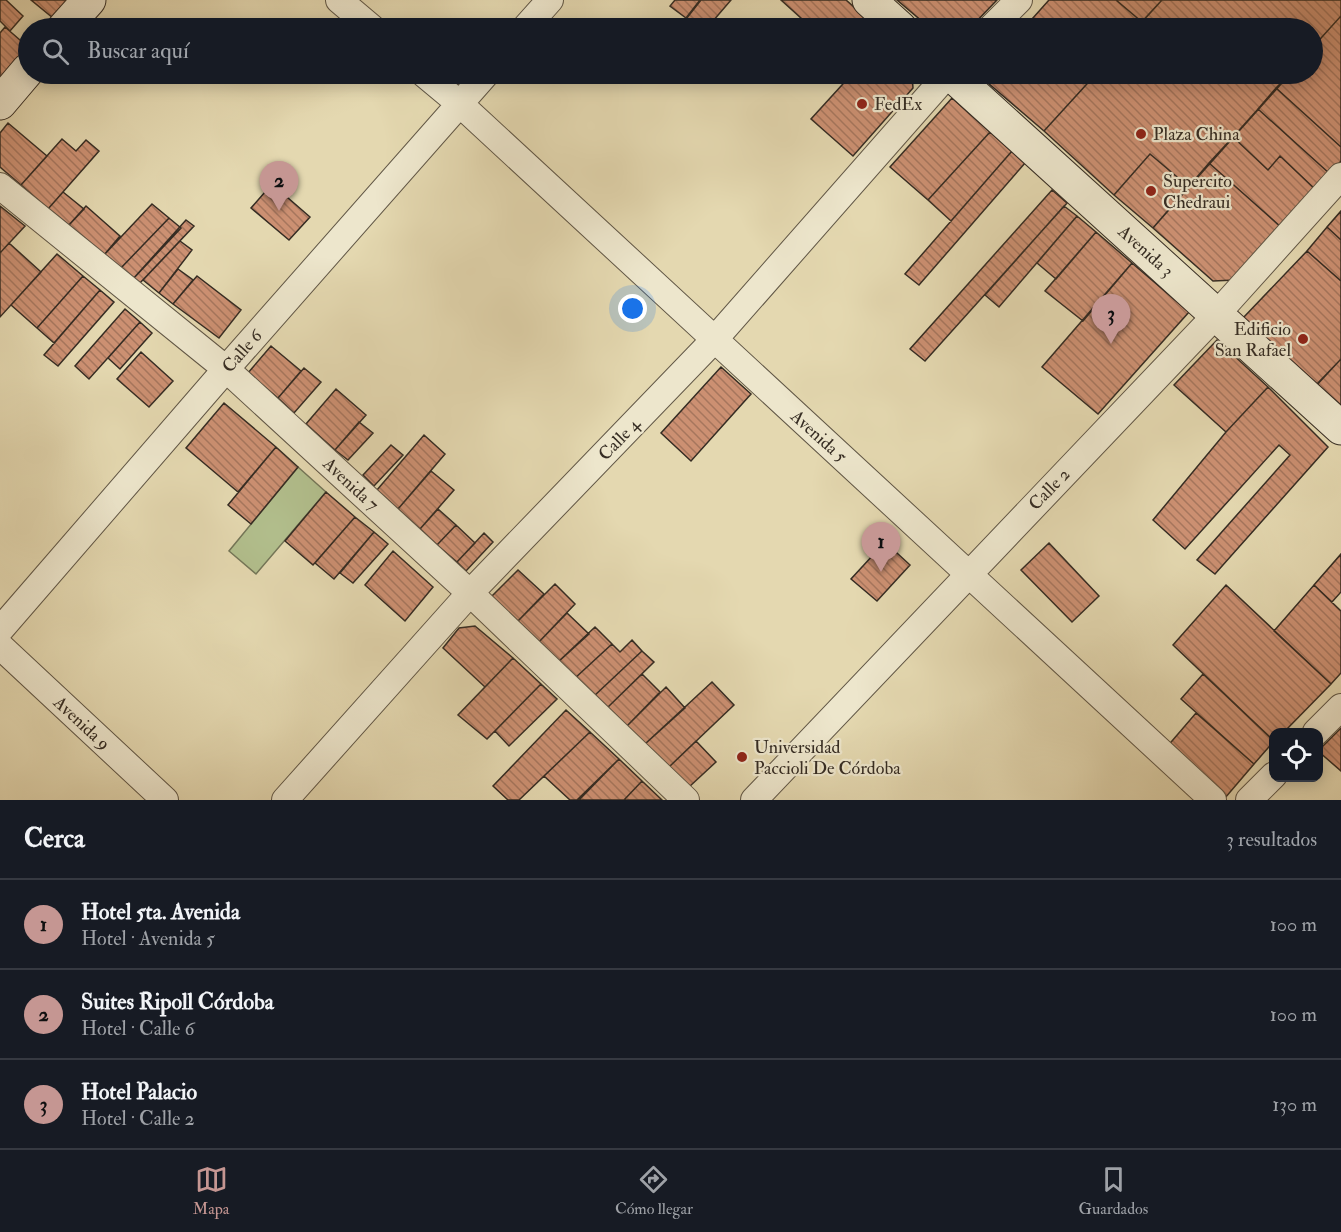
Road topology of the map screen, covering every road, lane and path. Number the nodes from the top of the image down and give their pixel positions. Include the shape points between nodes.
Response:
1 (89, 0) edge
2 (339, 0) edge
3 (550, 0) edge
4 (869, 0) edge
5 (1018, 0) edge
6 (73, 18) edge
7 (360, 18) edge
8 (534, 18) edge
9 (889, 18) edge
10 (1001, 18) edge
11 (18, 82) edge
12 (436, 84) edge
13 (477, 84) edge
14 (940, 84) edge
15 (960, 84) edge
16 (0, 103) edge
17 (460, 104) junction
18 (1341, 176) edge
19 (0, 186) edge
20 (1216, 315) junction
21 (714, 340) junction
22 (226, 369) junction
23 (1341, 428) edge
24 (969, 573) junction
25 (470, 593) junction
26 (0, 630) edge
27 (0, 646) edge
28 (1341, 706) edge
29 (1320, 728) edge
30 (1269, 781) edge
31 (165, 800) edge
32 (285, 800) edge
33 (687, 800) edge
34 (754, 800) edge
35 (1213, 800) edge
36 (1249, 800) edge

1 - 6 main road
2 - 7 street
3 - 8 street
4 - 9 main road
5 - 10 street
11 - 16 main road
12 - 17 street, Avenida 5
13 - 17 street, Calle 6
14 - 21 street, Calle 4
15 - 20 main road, Avenida 3
17 - 21 street, Avenida 5
17 - 22 street, Calle 6
18 - 20 street, Calle 2
19 - 22 street, Avenida 7
20 - 23 main road, Avenida 3
20 - 24 street, Calle 2
21 - 24 street, Avenida 5
21 - 25 street, Calle 4
22 - 25 street, Avenida 7
22 - 26 street, Calle 6
24 - 34 street, Calle 2
24 - 35 street, Avenida 5
25 - 32 street, Calle 4
25 - 33 street, Avenida 7
27 - 31 street, Avenida 9
28 - 29 street
30 - 36 street

